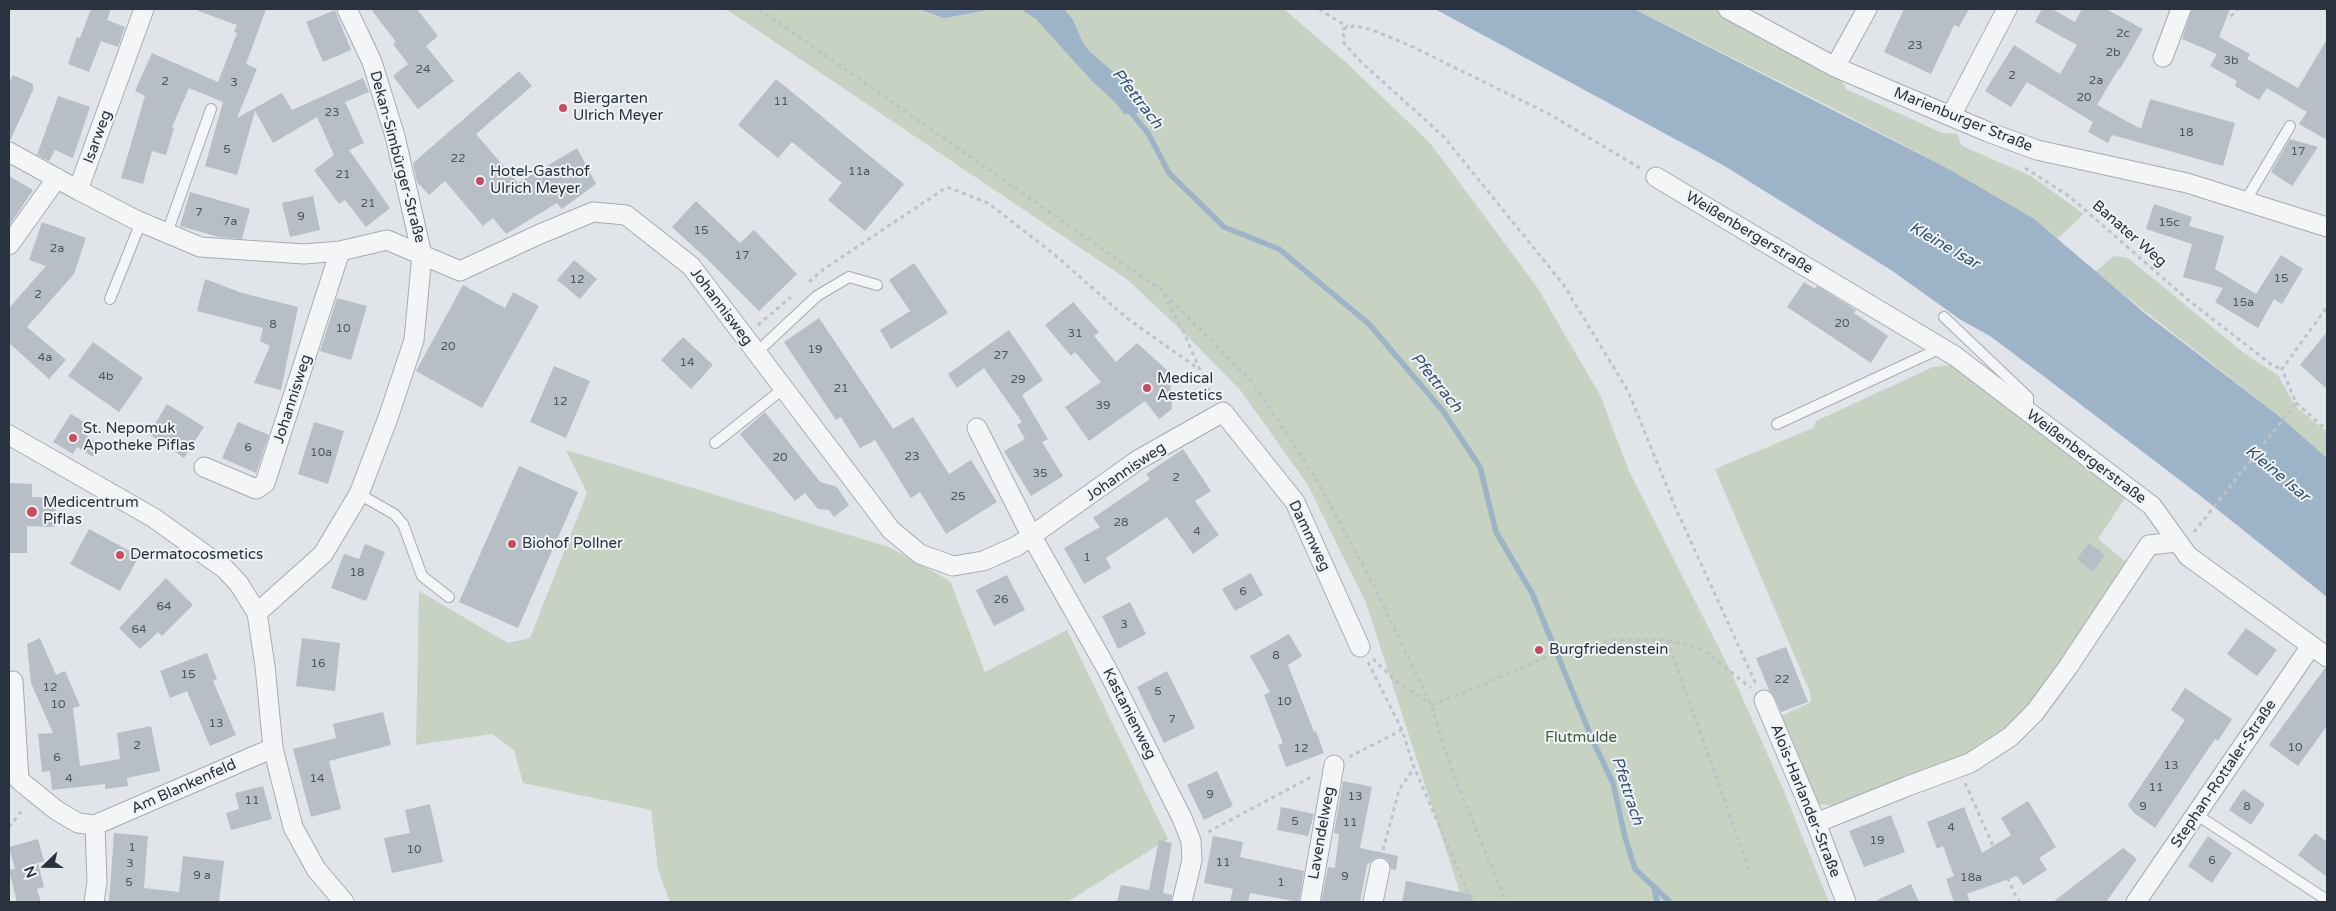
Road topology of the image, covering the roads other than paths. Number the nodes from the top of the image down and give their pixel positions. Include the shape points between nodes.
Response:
1 (144, 9) edge
2 (347, 9) edge
3 (1728, 9) edge
4 (1867, 9) edge
5 (2007, 9) edge
6 (2181, 9) edge
7 (2163, 57) dead end
8 (1835, 67) junction
9 (210, 108) dead end
10 (1951, 116) junction
11 (2290, 126) dead end
12 (9, 152) edge
13 (1656, 177) road end
14 (57, 178) junction
15 (78, 190) junction
16 (2246, 200) junction
17 (141, 222) junction
18 (2327, 227) edge
19 (168, 233) junction
20 (9, 245) edge
21 (340, 251) junction
22 (422, 255) junction
23 (877, 285) dead end
24 (110, 299) dead end
25 (1944, 317) dead end
26 (1941, 348) junction
27 (756, 354) junction
28 (784, 388) junction
29 (1223, 412) joint
30 (2028, 413) junction
31 (1777, 424) dead end
32 (978, 428) dead end
33 (9, 435) edge
34 (715, 443) dead end
35 (204, 466) dead end
36 (359, 494) junction
37 (1032, 535) junction
38 (2176, 542) junction
39 (449, 598) dead end
40 (257, 613) junction
41 (2311, 646) junction
42 (1360, 647) road end
43 (2327, 657) edge
44 (13, 681) dead end
45 (1764, 700) road end
46 (272, 748) junction
47 (1334, 764) road end
48 (2197, 815) junction
49 (1816, 823) junction
50 (95, 825) junction
51 (1380, 868) road end
52 (2327, 900) edge
53 (94, 902) edge
54 (344, 902) edge
55 (1182, 902) edge
56 (1310, 902) edge
57 (1373, 902) edge
58 (1846, 902) edge
59 (2136, 902) edge

1 - 15 street, Isarweg
2 - 22 street, Dekan-Simbürger-Straße via 372,62 395,136
3 - 8 street, Marienburger Straße
4 - 8 street
5 - 10 street
6 - 7 street
8 - 10 street, Marienburger Straße
9 - 19 lane
10 - 16 street, Marienburger Straße via 2037,150 2187,183
11 - 16 lane
12 - 14 street
13 - 26 street, Weißenbergerstraße
14 - 15 street
14 - 20 street
15 - 17 street, Johannisweg
16 - 18 street, Marienburger Straße
17 - 19 street, Johannisweg
17 - 24 lane
19 - 21 street, Johannisweg via 200,247 304,254
21 - 22 street, Johannisweg via 387,240
21 - 35 street, Johannisweg via 265,484 256,489
22 - 27 street, Johannisweg via 460,271 593,212 626,215 691,266
22 - 36 street, Dekan-Simbürger-Straße via 414,340
23 - 27 lane via 849,277 817,296
25 - 30 lane via 2028,397
26 - 30 street, Weißenbergerstraße
26 - 31 lane
27 - 28 street, Johannisweg
28 - 34 lane
28 - 37 street, Johannisweg via 891,530 920,554 953,566 961,565 984,561 1017,546
29 - 37 street, Johannisweg via 1138,460
29 - 42 street, Dammweg via 1295,502
30 - 38 street, Weißenbergerstraße via 2152,506
32 - 37 street
33 - 40 street via 154,518 194,546 226,569
36 - 39 lane via 394,514 403,524 422,576
36 - 40 street, Dekan-Simbürger-Straße via 323,554
37 - 55 street, Kastanienweg via 1108,671 1182,818 1191,841 1192,860
38 - 41 street, Weißenbergerstraße via 2188,556
38 - 49 street via 2148,545 2035,712 1994,750 1958,768
40 - 46 street
41 - 43 street, Weißenbergerstraße
41 - 48 street, Stephan-Rottaler-Straße
44 - 50 street via 20,780 56,810 78,822
45 - 49 street, Alois-Harlander-Straße
46 - 50 street, Am Blankenfeld
46 - 54 street via 293,827 316,869
47 - 56 street, Lavendelweg
48 - 52 lane
48 - 59 street, Stephan-Rottaler-Straße
49 - 58 street, Alois-Harlander-Straße
50 - 53 street via 97,882
51 - 57 street

